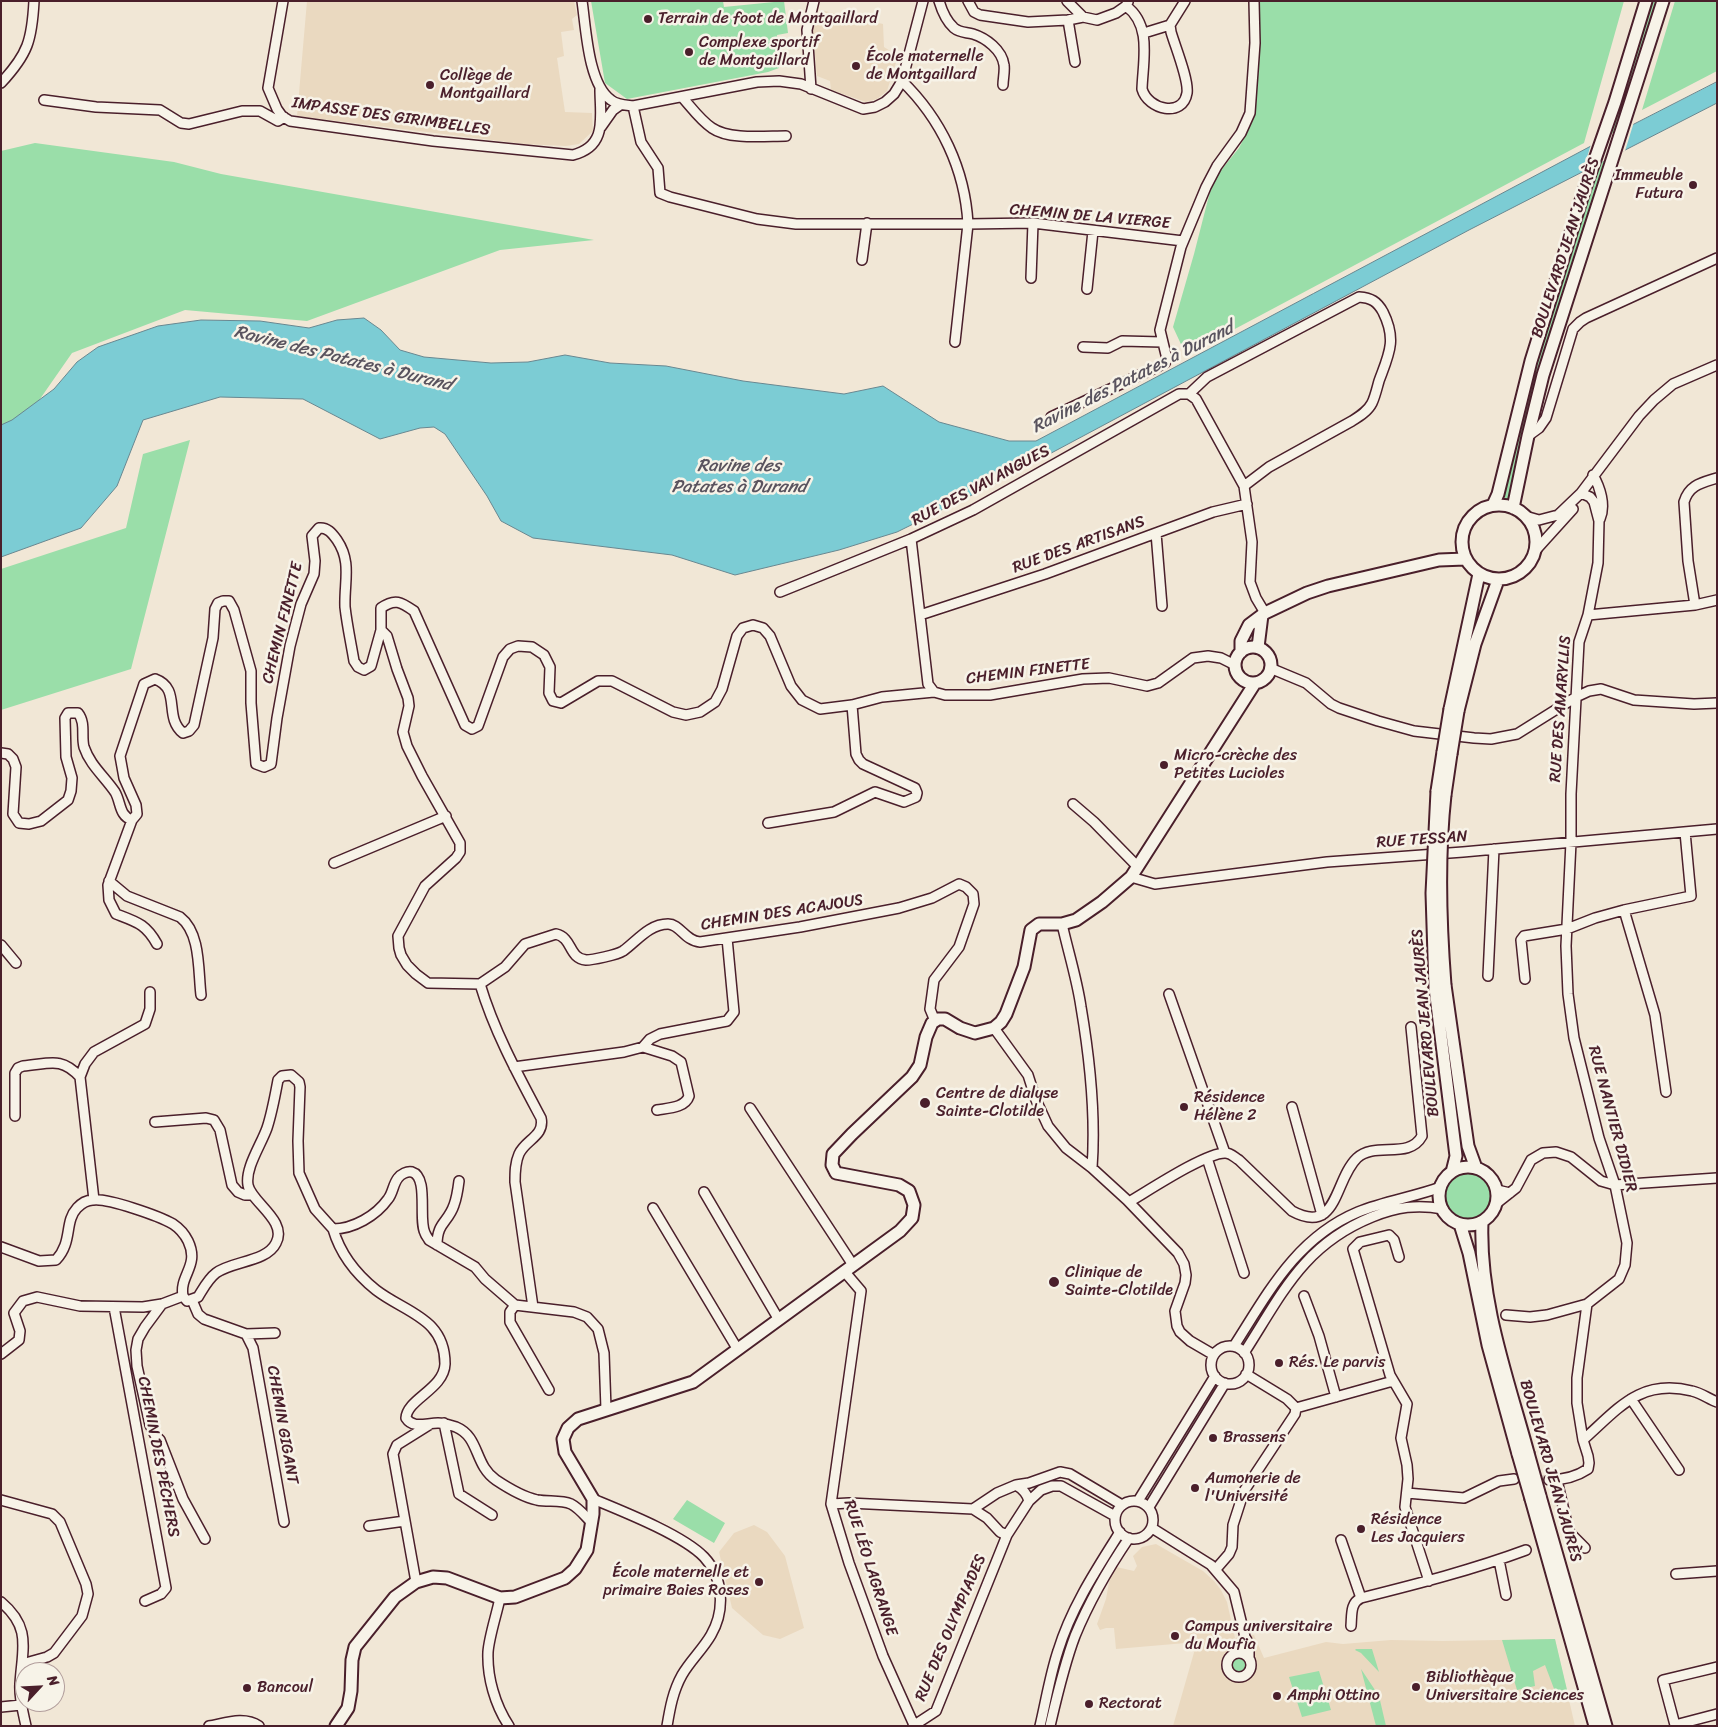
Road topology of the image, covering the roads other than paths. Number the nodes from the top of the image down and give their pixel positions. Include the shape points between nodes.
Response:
1 (34, 1) edge
2 (283, 1) edge
3 (582, 1) edge
4 (814, 1) edge
5 (923, 1) edge
6 (939, 1) edge
7 (968, 1) edge
8 (1066, 1) edge
9 (1185, 1) edge
10 (1254, 1) edge
11 (1646, 1) edge
12 (1663, 1) edge
13 (1127, 4) edge
14 (1083, 17) junction
15 (1068, 20) junction
16 (1170, 25) junction
17 (1144, 33) junction
18 (1074, 62) dead end
19 (902, 81) junction
20 (1, 83) edge
21 (1003, 85) dead end
22 (600, 88) junction
23 (811, 89) junction
24 (682, 97) junction
25 (44, 100) dead end
26 (620, 104) junction
27 (633, 106) junction
28 (284, 117) junction
29 (600, 127) junction
30 (786, 136) dead end
31 (867, 223) junction
32 (1033, 223) junction
33 (968, 224) junction
34 (1093, 231) junction
35 (1183, 241) junction
36 (1717, 258) edge
37 (862, 260) dead end
38 (1031, 278) dead end
39 (1087, 289) dead end
40 (955, 342) dead end
41 (1162, 342) junction
42 (1083, 347) dead end
43 (1717, 365) edge
44 (1189, 394) junction
45 (1051, 417) dead end
46 (1528, 436) junction
47 (1594, 475) junction
48 (1717, 478) edge
49 (1244, 486) junction
50 (1581, 493) junction
51 (1247, 504) junction
52 (1493, 505) junction
53 (1513, 508) junction
54 (1525, 516) junction
55 (1599, 521) junction
56 (1156, 533) junction
57 (912, 539) junction
58 (1461, 542) junction
59 (1535, 551) junction
60 (1465, 559) junction
61 (1439, 560) junction
62 (1478, 574) junction
63 (1498, 580) junction
64 (780, 592) dead end
65 (1717, 600) edge
66 (1695, 605) junction
67 (1162, 606) dead end
68 (1264, 614) junction
69 (1588, 615) junction
70 (920, 616) junction
71 (381, 630) junction
72 (1258, 647) junction
73 (1242, 652) junction
74 (1235, 665) junction
75 (1270, 668) junction
76 (1250, 682) junction
77 (934, 692) junction
78 (1576, 697) junction
79 (1717, 703) edge
80 (852, 705) junction
81 (1454, 710) junction
82 (1, 753) edge
83 (1073, 804) dead end
84 (446, 816) junction
85 (132, 820) junction
86 (768, 823) dead end
87 (1717, 829) edge
88 (1685, 832) junction
89 (1571, 842) junction
90 (1494, 849) junction
91 (334, 863) dead end
92 (1135, 872) junction
93 (109, 880) junction
94 (1624, 910) junction
95 (1062, 924) junction
96 (1567, 930) junction
97 (727, 938) junction
98 (157, 944) dead end
99 (1, 945) edge
100 (16, 963) dead end
101 (1488, 976) dead end
102 (1525, 979) dead end
103 (480, 984) junction
104 (1440, 986) junction
105 (150, 992) dead end
106 (1169, 994) dead end
107 (201, 995) dead end
108 (935, 1021) junction
109 (1411, 1027) dead end
110 (994, 1028) junction
111 (643, 1046) junction
112 (514, 1067) junction
113 (80, 1078) junction
114 (1666, 1092) dead end
115 (1292, 1107) dead end
116 (750, 1108) dead end
117 (657, 1110) dead end
118 (14, 1116) dead end
119 (155, 1122) dead end
120 (1225, 1153) junction
121 (1207, 1158) junction
122 (1092, 1168) junction
123 (1476, 1168) junction
124 (1452, 1172) junction
125 (1717, 1178) edge
126 (459, 1181) dead end
127 (1615, 1185) junction
128 (1441, 1186) junction
129 (1496, 1190) junction
130 (704, 1192) dead end
131 (1510, 1193) junction
132 (253, 1195) junction
133 (94, 1200) junction
134 (1129, 1202) junction
135 (1496, 1203) junction
136 (653, 1208) dead end
137 (1443, 1210) junction
138 (1322, 1215) junction
139 (1482, 1222) junction
140 (1460, 1224) junction
141 (332, 1229) junction
142 (437, 1245) junction
143 (1, 1247) edge
144 (1399, 1257) dead end
145 (849, 1268) junction
146 (1244, 1273) dead end
147 (183, 1296) junction
148 (1304, 1296) dead end
149 (192, 1300) junction
150 (162, 1304) junction
151 (1587, 1304) junction
152 (515, 1305) junction
153 (114, 1307) junction
154 (533, 1307) junction
155 (1506, 1315) dead end
156 (779, 1320) junction
157 (275, 1333) dead end
158 (246, 1334) junction
159 (1234, 1346) junction
160 (738, 1350) junction
161 (1244, 1353) junction
162 (1, 1354) edge
163 (1214, 1355) junction
164 (1246, 1374) junction
165 (1216, 1376) junction
166 (1394, 1381) junction
167 (1225, 1383) junction
168 (550, 1390) dead end
169 (1336, 1397) junction
170 (1631, 1399) junction
171 (1717, 1402) edge
172 (1296, 1408) junction
173 (606, 1409) junction
174 (432, 1423) junction
175 (444, 1423) junction
176 (1583, 1440) junction
177 (1523, 1454) junction
178 (1679, 1470) dead end
179 (1514, 1479) tunnel mouth
180 (1016, 1485) junction
181 (1406, 1493) junction
182 (990, 1498) junction
183 (1536, 1498) junction
184 (593, 1499) junction
185 (1, 1500) edge
186 (1029, 1501) junction
187 (1138, 1501) junction
188 (831, 1504) junction
189 (1122, 1504) junction
190 (1149, 1507) junction
191 (973, 1509) junction
192 (492, 1515) dead end
193 (1116, 1516) junction
194 (987, 1518) junction
195 (405, 1521) junction
196 (284, 1522) dead end
197 (591, 1522) junction
198 (369, 1526) dead end
199 (1152, 1528) junction
200 (1120, 1532) junction
201 (1007, 1535) junction
202 (1129, 1538) junction
203 (205, 1539) dead end
204 (1341, 1540) dead end
205 (1585, 1548) dead end
206 (1526, 1550) dead end
207 (1499, 1560) junction
208 (1216, 1569) junction
209 (1717, 1571) edge
210 (1676, 1574) dead end
211 (1429, 1581) junction
212 (416, 1582) junction
213 (1506, 1595) dead end
214 (500, 1598) junction
215 (1361, 1598) junction
216 (145, 1601) dead end
217 (1, 1602) edge
218 (1352, 1626) dead end
219 (1245, 1656) dead end
220 (22, 1662) edge
221 (29, 1662) edge
222 (1717, 1667) edge
223 (15, 1706) edge
224 (1, 1707) edge
225 (23, 1712) edge
226 (1717, 1714) edge
227 (914, 1725) edge
228 (26, 1726) edge
229 (209, 1726) edge
230 (259, 1726) edge
231 (336, 1726) edge
232 (509, 1726) edge
233 (666, 1726) edge
234 (1040, 1726) edge
235 (1050, 1726) edge
236 (1595, 1726) edge
237 (1606, 1726) edge

1 - 20 street via 32,32 23,57
2 - 28 street, IMPASSE DES GIRIMBELLES via 268,88
3 - 22 street, IMPASSE DES GIRIMBELLES via 594,74
4 - 23 street via 807,30
5 - 19 street
6 - 21 street via 953,27 985,40 997,49 1004,66
7 - 15 street via 980,16 1028,22
8 - 14 street
9 - 16 street
10 - 35 street via 1250,113 1206,187
11 - 52 main road, BOULEVARD JEAN JAURÈS via 1531,362
12 - 46 main road, BOULEVARD JEAN JAURÈS via 1553,343
13 - 14 street via 1106,18
13 - 17 street via 1140,21
14 - 15 street
15 - 18 street
16 - 17 street
16 - 17 street via 1187,85 1182,103 1172,109 1149,102 1144,96
19 - 23 street via 894,94 875,107 863,108
19 - 33 street via 916,95 951,148 967,203
22 - 26 street
22 - 29 street, IMPASSE DES GIRIMBELLES
23 - 24 street via 779,81 757,82
24 - 27 street
24 - 30 street via 715,130 739,136
25 - 28 street via 160,110 181,123 189,124 242,111 260,111 278,121
26 - 27 street
26 - 29 street, IMPASSE DES GIRIMBELLES
27 - 31 street, CHEMIN DE LA VIERGE via 641,142 658,168 660,193 687,203 756,219 796,224
28 - 29 street, IMPASSE DES GIRIMBELLES via 290,121 433,141 573,155 586,151 595,143
31 - 33 street, CHEMIN DE LA VIERGE
31 - 37 street
32 - 33 street, CHEMIN DE LA VIERGE
32 - 34 street, CHEMIN DE LA VIERGE
32 - 38 street
33 - 40 street
34 - 35 street, CHEMIN DE LA VIERGE
34 - 39 street
35 - 41 street via 1162,319
36 - 46 street via 1576,324 1546,418
41 - 42 street via 1122,340 1108,348
41 - 45 street via 1167,359 1164,363
43 - 47 street via 1686,377 1662,392 1639,416
44 - 49 street via 1196,399
44 - 49 street, RUE DES VAVANGUES via 1207,377 1359,297 1370,298 1379,305 1390,326 1392,338 1372,404 1352,422 1269,467
44 - 57 street, RUE DES VAVANGUES via 1179,394 973,510
46 - 53 main road, BOULEVARD JEAN JAURÈS
47 - 50 street
47 - 55 street, RUE DES AMARYLLIS via 1600,486 1603,513
48 - 66 street via 1692,488 1684,502
49 - 51 street
50 - 54 street via 1558,515 1539,520
50 - 55 street, RUE DES AMARYLLIS via 1594,502
50 - 59 street via 1572,510
51 - 56 street, RUE DES ARTISANS via 1213,512
51 - 68 street via 1252,542 1250,582
52 - 53 main road
52 - 58 main road via 1472,516 1465,526
53 - 54 main road
54 - 59 main road via 1536,539
55 - 69 street, RUE DES AMARYLLIS via 1598,563
56 - 67 street
56 - 70 street, RUE DES ARTISANS
57 - 64 street, RUE DES VAVANGUES
57 - 70 street
58 - 60 main road
58 - 61 main road
59 - 63 main road via 1521,572
60 - 61 main road
60 - 62 main road
61 - 68 main road via 1328,586
62 - 63 main road
62 - 81 main road, BOULEVARD JEAN JAURÈS
63 - 81 main road, BOULEVARD JEAN JAURÈS
65 - 66 street
66 - 69 street
68 - 72 main road
68 - 73 main road via 1249,625 1242,641
69 - 78 street, RUE DES AMARYLLIS via 1579,642
70 - 77 street via 928,684
71 - 80 street, CHEMIN FINETTE via 381,608 390,602 402,602 414,611 464,725 472,729 478,726 503,657 518,646 532,647 544,655 550,667 549,693 553,701 561,703 598,682 612,680 673,712 686,715 700,712 715,702 722,689 737,636 744,628 754,625 763,628 770,636 791,686 802,700 820,709
71 - 84 street via 388,636 408,698 403,732 407,746
71 - 85 street, CHEMIN FINETTE via 371,666 364,670 358,667 354,661 345,607 343,550 333,534 319,528 312,536 314,574 301,604 290,646 271,764 264,767 256,764 251,671 234,610 229,601 218,603 214,609 213,638 194,725 189,731 183,733 176,728 170,690 164,682 155,678 144,684 120,756 124,778 136,805 137,814
72 - 73 main road
72 - 75 main road via 1268,656
73 - 74 main road
74 - 76 main road via 1239,677
74 - 77 street, CHEMIN FINETTE via 1221,658 1193,658 1158,683 1147,686 1109,678 1083,679 990,695
75 - 76 main road via 1266,678
75 - 78 street via 1306,683 1331,704 1355,713 1414,730 1474,738 1491,739 1517,734
76 - 92 main road via 1240,706
77 - 80 street, CHEMIN FINETTE via 882,697
78 - 79 street via 1601,689 1634,700
78 - 89 street, RUE DES AMARYLLIS
80 - 86 street via 858,760 915,788 916,797 904,802 875,792 834,812
81 - 104 main road, BOULEVARD JEAN JAURÈS, bridge via 1441,793 1432,893
82 - 85 street via 8,754 16,766 13,814 19,823 40,821 68,800 72,778 66,757 65,718 68,713 78,713 84,746 93,765 115,792 122,812
83 - 92 street via 1094,822
84 - 91 street
84 - 103 street via 457,835 460,852 424,886 398,936 399,948 407,965 428,983
85 - 93 street, CHEMIN FINETTE
87 - 88 street, RUE TESSAN
88 - 89 street, RUE TESSAN
88 - 94 street via 1691,896
89 - 90 street, RUE TESSAN
89 - 96 street, RUE NANTIER DIDIER
90 - 92 street, RUE TESSAN via 1327,862 1155,884
90 - 101 street
92 - 95 main road via 1089,912
93 - 98 street, CHEMIN FINETTE via 109,900 116,914 140,922
93 - 107 street via 127,896 186,922 194,937
94 - 96 street
94 - 114 street via 1655,1015
95 - 110 main road via 1039,924 1031,930 1021,977 1006,1014
95 - 122 street via 1081,1006 1093,1102
96 - 102 street via 1524,936 1521,940
96 - 127 street, RUE NANTIER DIDIER via 1568,994 1574,1038
97 - 103 street, CHEMIN DES ACAJOUS via 693,942 676,926 665,924 652,928 621,953 585,960 574,955 565,938 556,934 525,944 505,967
97 - 108 street, CHEMIN DES ACAJOUS via 899,908 932,898 959,884 973,894 974,904 959,947 934,980 930,1009
97 - 111 street via 734,1012 727,1021 660,1034
99 - 100 street
103 - 112 street
104 - 123 main road, BOULEVARD JEAN JAURÈS via 1468,1146
104 - 124 main road, BOULEVARD JEAN JAURÈS via 1456,1156
105 - 113 street via 150,1009 145,1024 94,1052
106 - 120 street
108 - 110 main road via 945,1019 975,1033
108 - 145 main road via 926,1037 920,1065 912,1077 833,1154 832,1165 836,1173 899,1184 909,1191 914,1204 912,1218 900,1231
109 - 138 street via 1422,1136 1410,1147 1358,1156 1327,1212
110 - 122 street via 1028,1075 1048,1126 1066,1148
111 - 112 street via 624,1052
111 - 117 street via 678,1059 683,1066 687,1100 682,1105
112 - 154 street via 543,1124 520,1152 515,1167
113 - 118 street via 62,1063 18,1068 15,1073
113 - 133 street
115 - 138 street
116 - 145 street, RUE LÉO LAGRANGE
119 - 132 street via 214,1120 220,1130 232,1185 238,1192
120 - 121 street
120 - 138 street via 1238,1160 1292,1211 1309,1218
121 - 134 street
121 - 146 street
122 - 134 street
123 - 124 main road
123 - 129 main road via 1489,1176
124 - 128 main road
125 - 127 street
126 - 142 street via 454,1206 439,1227
127 - 131 street via 1601,1181 1571,1158 1556,1152 1543,1153 1531,1160
127 - 151 street, RUE NANTIER DIDIER via 1627,1243 1625,1264 1619,1279
128 - 137 main road
128 - 159 street via 1356,1213 1315,1238 1284,1269
129 - 131 street
129 - 135 main road
130 - 156 street
131 - 135 street
132 - 141 street via 248,1189 248,1171 267,1127 278,1080 291,1075 300,1087 299,1174 315,1209
132 - 149 street via 277,1228 276,1244 269,1252 217,1272
133 - 143 street via 85,1201 76,1209 63,1253 56,1260 39,1261
133 - 147 street via 148,1214 182,1232 192,1261 182,1287
134 - 163 street via 1178,1253 1184,1264 1185,1284 1175,1311 1177,1326 1190,1341
135 - 139 main road
136 - 160 street
137 - 140 main road
137 - 161 street via 1417,1206 1383,1213 1361,1221 1330,1239 1295,1274
139 - 140 main road
139 - 177 main road, BOULEVARD JEAN JAURÈS via 1483,1263 1496,1338
140 - 177 main road, BOULEVARD JEAN JAURÈS via 1488,1345
141 - 142 street via 342,1229 374,1214 389,1198 397,1179 409,1172 417,1176 422,1190 424,1233
141 - 174 street via 349,1263 362,1277 376,1290 420,1316 438,1336 444,1350 442,1375 406,1414 409,1423 414,1425
142 - 152 street via 475,1267
144 - 166 street via 1389,1235 1360,1242 1353,1249
145 - 156 main road
145 - 188 street, RUE LÉO LAGRANGE via 861,1291
147 - 149 street via 187,1301
147 - 150 street
148 - 169 street
149 - 158 street via 204,1319
150 - 153 street
150 - 203 street via 138,1339 137,1366 150,1425
151 - 155 street, RUE NANTIER DIDIER via 1546,1315
151 - 176 street via 1577,1378
152 - 154 street
152 - 168 street via 510,1312 510,1322
153 - 162 street via 80,1306 37,1297 23,1301 14,1313 20,1331 19,1340
153 - 216 street, CHEMIN DES PÊCHERS via 166,1588
154 - 173 street via 574,1312 587,1317 598,1329 604,1353
156 - 160 main road
157 - 158 street
158 - 196 street, CHEMIN GIGANT via 253,1348
159 - 161 street
159 - 163 street via 1222,1347
160 - 173 main road via 693,1382
161 - 164 street via 1249,1363
163 - 165 street via 1211,1366
164 - 167 street via 1237,1382
164 - 172 street
165 - 167 street
165 - 187 street
166 - 169 street
166 - 181 street via 1407,1404 1401,1438 1407,1465
167 - 190 street
169 - 172 street
170 - 171 street via 1649,1390 1670,1388 1694,1391
170 - 176 street
170 - 178 street
172 - 208 street via 1244,1491 1233,1525 1230,1554
173 - 184 main road via 578,1419 568,1428 563,1440 565,1452
174 - 175 street
174 - 195 street via 394,1449
175 - 192 street via 459,1494
175 - 197 street via 462,1430 472,1439 483,1467 495,1480 537,1500 568,1503
176 - 205 street via 1588,1469 1553,1480 1570,1533
177 - 183 main road, BOULEVARD JEAN JAURÈS, bridge
179 - 181 street via 1499,1481 1464,1498
180 - 182 street
180 - 186 street via 1022,1488
180 - 189 street via 1060,1472 1070,1474
181 - 211 street via 1405,1507
182 - 191 street
182 - 194 street
183 - 236 main road, BOULEVARD JEAN JAURÈS
183 - 237 main road, BOULEVARD JEAN JAURÈS
184 - 197 main road
184 - 233 street via 687,1544 704,1558 719,1585 719,1620 682,1674 671,1700
185 - 221 street via 52,1514 60,1522 88,1594 82,1616 54,1653
186 - 193 street via 1041,1490 1061,1486
186 - 201 street, RUE DES OLYMPIADES
187 - 189 street
187 - 190 street
188 - 191 street
188 - 227 street, RUE LÉO LAGRANGE via 883,1656
189 - 193 street
190 - 199 street via 1153,1517
191 - 194 street
193 - 200 street
194 - 201 street
195 - 198 street
195 - 212 street
197 - 214 main road via 587,1550 565,1578 515,1597
199 - 202 street via 1145,1536
199 - 208 street
200 - 202 street
200 - 234 street via 1070,1620 1058,1650
201 - 227 street, RUE DES OLYMPIADES via 936,1711
202 - 235 street via 1091,1602 1075,1638
204 - 215 street
206 - 207 street
207 - 211 street
207 - 213 street
208 - 219 street via 1234,1592 1249,1644
209 - 210 street
211 - 215 street
212 - 214 main road via 432,1577 447,1578
212 - 231 main road via 395,1597 355,1647 348,1708
214 - 232 street via 488,1651 492,1686 502,1716
215 - 218 street via 1353,1605
217 - 220 street via 19,1622 24,1637
222 - 226 street via 1663,1680 1675,1725
223 - 224 street
225 - 228 street
229 - 230 street via 244,1720

